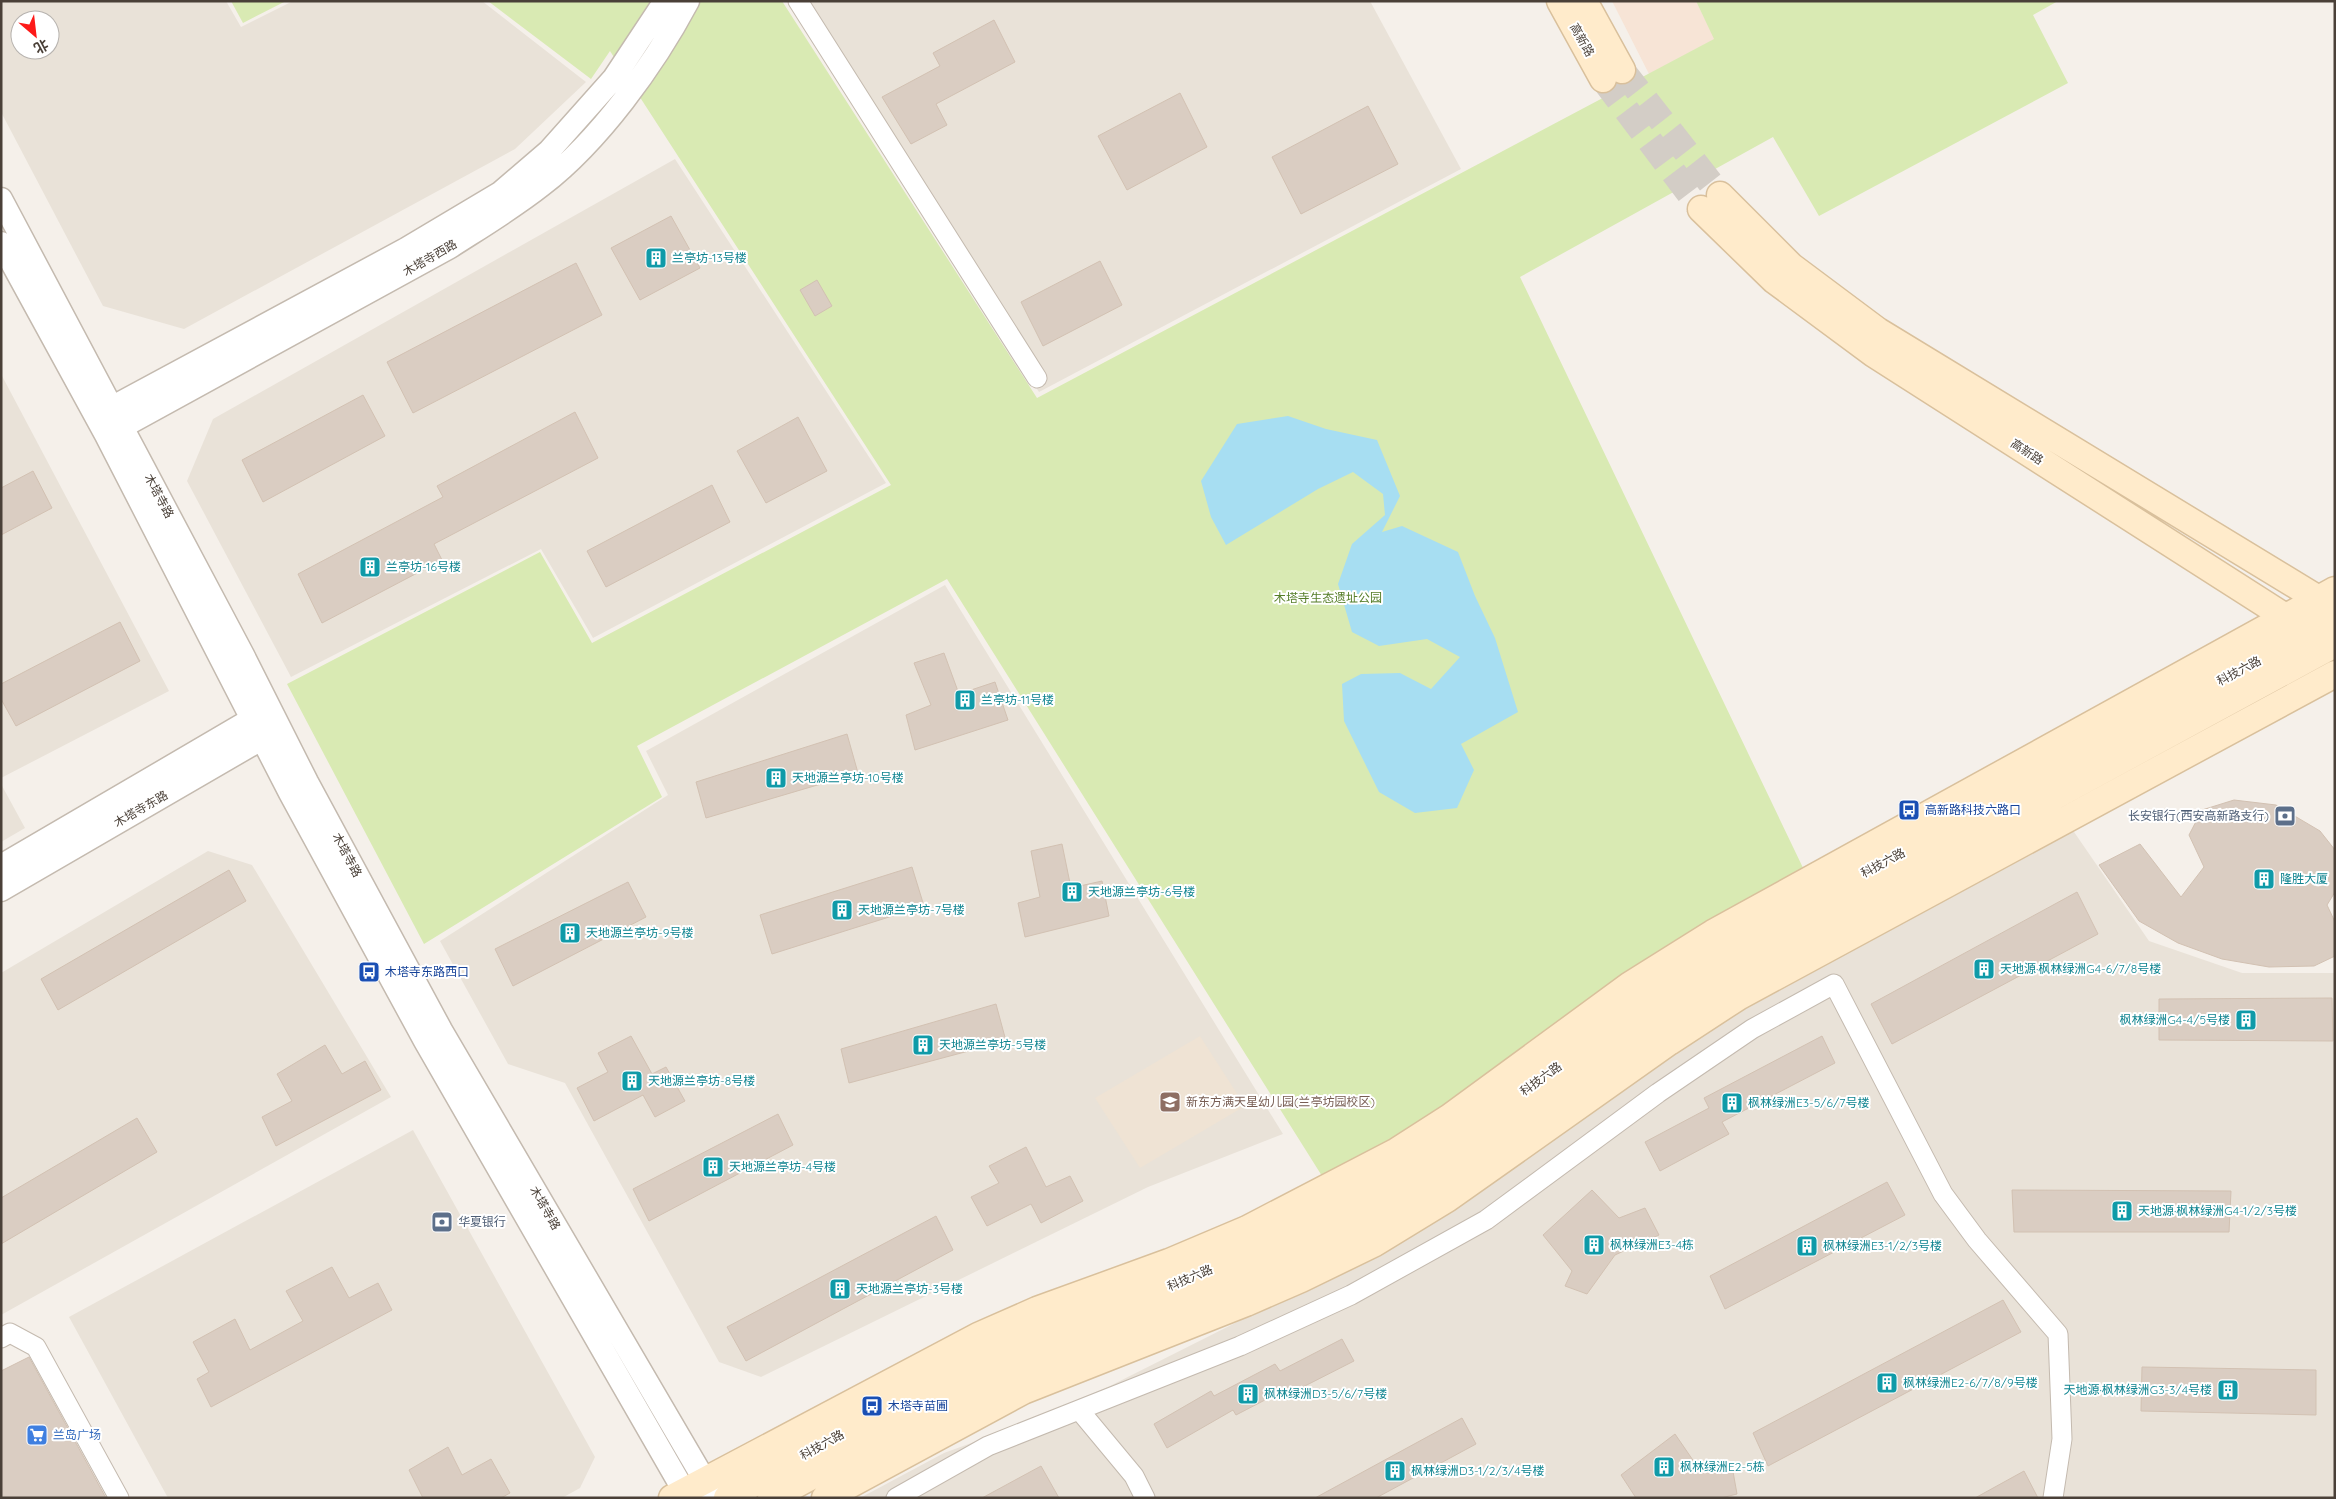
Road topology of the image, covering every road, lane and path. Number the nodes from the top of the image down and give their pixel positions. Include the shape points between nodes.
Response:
1 (665, 1) edge
2 (688, 1) edge
3 (798, 1) edge
4 (1560, 1) edge
5 (1584, 1) edge
6 (1, 199) edge
7 (1, 243) edge
8 (1037, 378) dead end
9 (109, 422) junction
10 (2329, 599) edge
11 (2285, 616) junction
12 (2335, 620) edge
13 (2320, 644) edge
14 (2332, 684) edge
15 (267, 723) junction
16 (1, 866) edge
17 (1, 890) edge
18 (1, 1338) edge
19 (1080, 1411) junction
20 (693, 1493) edge
21 (119, 1498) edge
22 (727, 1498) edge
23 (771, 1498) edge
24 (825, 1498) edge
25 (896, 1498) edge
26 (1145, 1498) edge
27 (2053, 1498) edge

1 - 9 street, 木塔寺西路 via 614,78 548,151 500,193
2 - 9 street, 木塔寺西路 via 664,43 598,130 543,184 497,218 450,247
3 - 8 street
4 - 5 main road, 高新路 via 1612,74
6 - 9 street, 木塔寺路
7 - 9 street, 木塔寺路
9 - 15 street, 木塔寺路
10 - 11 main road
10 - 11 main road, 高新路 via 1878,331 1711,202 1774,280 1874,354
11 - 13 main road, 高新路
11 - 20 main road via 1713,932 1630,985 1450,1117 1397,1151 1247,1229 978,1336
12 - 13 main road, 科技六路
13 - 14 main road
13 - 22 main road, 科技六路 via 1773,923 1658,994 1428,1160 1302,1229 1189,1280 1039,1336 979,1364
13 - 23 main road, 科技六路 via 1832,916 1687,1001 1431,1183 1315,1247 1212,1294 1047,1355 962,1395
14 - 24 main road via 1738,997 1669,1042 1448,1199 1375,1243 1246,1303 1024,1392
15 - 16 street, 木塔寺东路
15 - 17 street, 木塔寺东路
15 - 20 street, 木塔寺路 via 307,782
18 - 21 street via 10,1333 36,1347
19 - 25 street via 988,1446
19 - 26 street via 1134,1476
19 - 27 street via 1240,1346 1351,1295 1486,1220 1752,1028 1834,984 1943,1194 1977,1240 2058,1334 2062,1439

